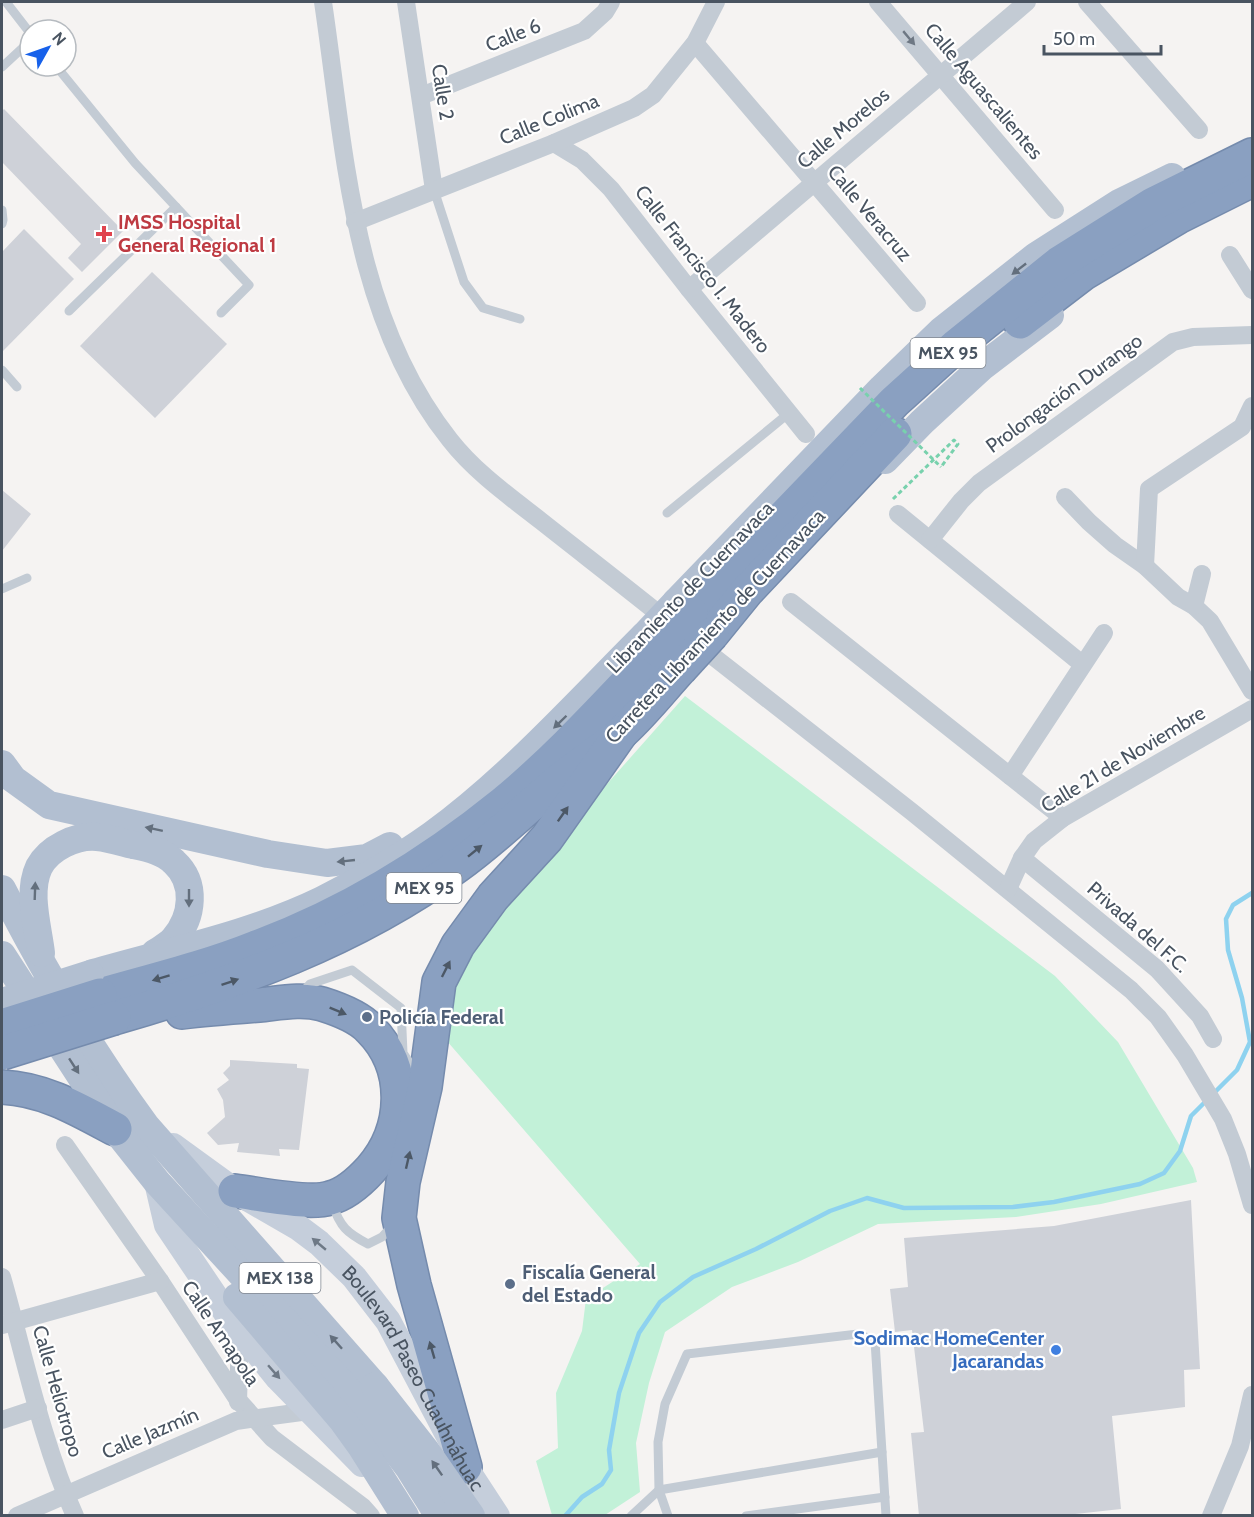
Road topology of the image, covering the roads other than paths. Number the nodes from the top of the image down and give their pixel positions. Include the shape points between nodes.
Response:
1 (6, 2) edge
2 (323, 2) edge
3 (408, 2) edge
4 (611, 2) edge
5 (716, 2) edge
6 (878, 2) edge
7 (1027, 2) edge
8 (1087, 2) edge
9 (18, 18) edge
10 (694, 43) junction
11 (18, 52) edge
12 (2, 67) edge
13 (940, 75) junction
14 (66, 78) edge
15 (421, 96) junction
16 (1199, 130) dead end
17 (1252, 137) edge
18 (554, 143) junction
19 (1252, 154) edge
20 (1252, 180) edge
21 (814, 183) junction
22 (434, 190) junction
23 (1252, 196) edge
24 (176, 207) junction
25 (2, 210) edge
26 (1055, 210) dead end
27 (355, 222) junction
28 (2, 224) edge
29 (1230, 255) dead end
30 (688, 289) junction
31 (1252, 289) edge
32 (917, 303) dead end
33 (69, 311) dead end
34 (221, 313) dead end
35 (520, 319) dead end
36 (1252, 335) edge
37 (2, 370) edge
38 (17, 387) dead end
39 (1252, 406) edge
40 (789, 413) junction
41 (806, 434) dead end
42 (1065, 497) dead end
43 (667, 513) dead end
44 (898, 514) road end
45 (930, 540) junction
46 (1145, 566) junction
47 (1202, 574) dead end
48 (27, 578) dead end
49 (2, 589) edge
50 (790, 602) dead end
51 (1194, 606) junction
52 (693, 616) junction
53 (1104, 633) dead end
54 (661, 652) junction
55 (1082, 664) junction
56 (1252, 691) edge
57 (1252, 709) edge
58 (621, 733) junction
59 (2, 764) edge
60 (1010, 776) junction
61 (490, 787) junction
62 (1063, 818) junction
63 (1022, 858) junction
64 (2, 889) edge
65 (1008, 889) junction
66 (150, 956) junction
67 (3, 960) edge
68 (44, 970) junction
69 (100, 991) junction
70 (294, 1001) junction
71 (2, 1002) edge
72 (2, 1026) edge
73 (1213, 1039) dead end
74 (2, 1053) edge
75 (425, 1086) junction
76 (2, 1087) edge
77 (130, 1128) junction
78 (65, 1145) dead end
79 (157, 1182) junction
80 (235, 1191) junction
81 (330, 1198) junction
82 (1252, 1205) edge
83 (399, 1218) junction
84 (2, 1277) edge
85 (160, 1281) junction
86 (238, 1283) junction
87 (8, 1323) edge
88 (240, 1332) junction
89 (1252, 1395) edge
90 (238, 1400) junction
91 (38, 1408) junction
92 (309, 1411) junction
93 (2, 1420) edge
94 (244, 1420) junction
95 (882, 1452) junction
96 (465, 1467) junction
97 (659, 1490) junction
98 (65, 1494) junction
99 (885, 1497) junction
100 (17, 1515) edge
101 (75, 1515) edge
102 (371, 1515) edge
103 (405, 1515) edge
104 (440, 1515) edge
105 (447, 1515) edge
106 (471, 1515) edge
107 (497, 1515) edge
108 (631, 1515) edge
109 (668, 1515) edge
110 (746, 1515) edge
111 (886, 1515) edge
112 (1211, 1515) edge

1 - 9 lane
2 - 27 street
3 - 15 street, Calle 2
4 - 15 street, Calle 6 via 584,31
5 - 10 street, Calle Colima
6 -> 13 street, Calle Aguascalientes
7 - 13 street, Calle Morelos
8 - 16 street
10 - 18 street, Calle Colima via 653,95 634,108
10 - 21 street, Calle Veracruz
11 - 12 lane
13 - 21 street, Calle Morelos
13 - 26 street, Calle Aguascalientes
14 - 24 lane
15 - 22 street, Calle 2
17 -> 52 main road, Libramiento de Cuernavaca / MEX 95 via 1119,203 1036,256 941,331 882,388
18 - 22 street, Calle Colima
18 - 30 street, Calle Francisco I. Madero via 582,160 611,189
19 - 52 highway, Carretera Libramiento de Cuernavaca / MEX 95 via 1153,204 1059,263 957,345 894,402
20 - 52 highway, Carretera Libramiento de Cuernavaca / MEX 95 via 1178,217 1084,273 974,357 914,413 747,591
21 - 30 street, Calle Morelos
21 - 32 street, Calle Veracruz
22 - 27 street, Calle Colima
22 - 35 lane via 464,282 483,308
23 - 52 main road, MEX 95 via 1182,229 1091,284 982,366 922,422 753,597
24 - 33 lane
24 - 34 lane via 249,285
25 - 28 lane
27 - 65 street via 393,342 420,399 458,449 488,480
29 - 31 street
30 - 40 street, Calle Francisco I. Madero
36 - 45 street, Prolongación Durango via 1173,342 979,483
37 - 38 lane
39 - 46 street via 1242,427 1149,489
40 - 41 street, Calle Francisco I. Madero
40 - 43 lane
42 - 46 street via 1115,545
44 - 45 street
45 - 55 street
46 - 51 street via 1178,597
47 - 51 street
48 - 49 lane
50 - 60 street
51 - 56 street via 1210,621
52 - 54 highway, Carretera Libramiento de Cuernavaca / MEX 95, bridge
53 - 55 street
54 - 58 highway, Carretera Libramiento de Cuernavaca / MEX 95
54 -> 61 main road, Libramiento de Cuernavaca / MEX 95 via 567,715
54 -> 69 highway, Carretera Libramiento de Cuernavaca / MEX 95 via 502,803 388,884 333,914 257,947 158,979
55 - 60 street
57 - 62 street, Calle 21 de Noviembre
69 -> 58 highway, Carretera Libramiento de Cuernavaca / MEX 95 via 178,1000 335,939 456,867
75 -> 58 highway via 439,982 458,945 493,897 547,838
61 -> 59 main road via 367,858 327,863 268,854 50,805 13,779
60 - 62 street
61 - 66 main road, Libramiento de Cuernavaca / MEX 95 via 424,840 381,869 321,901 248,930
62 - 63 street, Calle 21 de Noviembre via 1034,841
63 - 65 street, Calle 21 de Noviembre
63 - 73 street, Privada del F.C. via 1157,969 1200,1016
64 - 68 main road, MEX 138
65 - 82 street via 1127,986 1158,1017 1223,1119
68 -> 66 main road via 33,888 40,867 55,849 73,840 95,837 156,850 174,862 187,880 191,899 185,923 173,941
66 - 69 main road, Libramiento de Cuernavaca / MEX 95
67 -> 77 main road, Boulevard Paseo Cuauhnáhuac / MEX 138
68 - 77 main road, Boulevard Paseo Cuauhnáhuac / MEX 138 via 116,1086
69 - 70 highway
69 - 71 main road, Libramiento de Cuernavaca / MEX 95, bridge
69 - 72 highway, Carretera Libramiento de Cuernavaca / MEX 95, bridge
69 - 74 highway, Carretera Libramiento de Cuernavaca / MEX 95, bridge
70 - 75 lane via 310,984 352,970 401,1008 403,1053
70 -> 81 highway via 320,1004 369,1028 385,1047 397,1074 399,1103 392,1136 378,1161 360,1181
83 -> 75 highway via 403,1182
76 - 77 highway via 39,1092
77 - 79 main road, Boulevard Paseo Cuauhnáhuac / MEX 138
77 - 80 main road, Boulevard Paseo Cuauhnáhuac / MEX 138
106 -> 77 main road, Boulevard Paseo Cuauhnáhuac / MEX 138, bridge via 375,1386 184,1170
78 - 85 street, Calle Amapola
79 - 86 main road, Boulevard Paseo Cuauhnáhuac / MEX 138
79 - 88 main road, Boulevard Paseo Cuauhnáhuac / MEX 138 via 167,1225
80 - 81 highway via 301,1200
96 -> 80 main road, Boulevard Paseo Cuauhnáhuac / MEX 138 via 402,1345 354,1277 299,1228
81 - 83 lane via 338,1220 349,1234 368,1244 382,1237
96 -> 83 highway
84 - 87 street, Calle Heliotropo
85 - 87 street
85 - 90 street, Calle Amapola
86 - 103 main road via 361,1446
86 - 104 main road, Boulevard Paseo Cuauhnáhuac / MEX 138 via 358,1401
87 - 91 street, Calle Heliotropo
88 - 90 street
88 -> 92 main road, Boulevard Paseo Cuauhnáhuac / MEX 138
89 - 112 street via 1240,1446
90 - 94 street, Calle Amapola
91 - 93 street
91 - 98 street, Calle Heliotropo
92 - 94 street, Calle Jazmín
92 - 103 main road, Boulevard Paseo Cuauhnáhuac / MEX 138 via 359,1460
94 - 98 street, Calle Jazmín
94 - 102 street, Calle Amapola
95 - 97 lane
95 - 97 lane via 875,1341 858,1334 687,1354 665,1404 658,1442
95 - 99 lane
96 - 105 main road via 466,1492 458,1507
96 - 107 main road, Boulevard Paseo Cuauhnáhuac / MEX 138
97 - 108 lane
97 - 109 lane
98 - 100 street, Calle Jazmín
98 - 101 street, Calle Heliotropo
99 - 110 lane
99 - 111 lane

